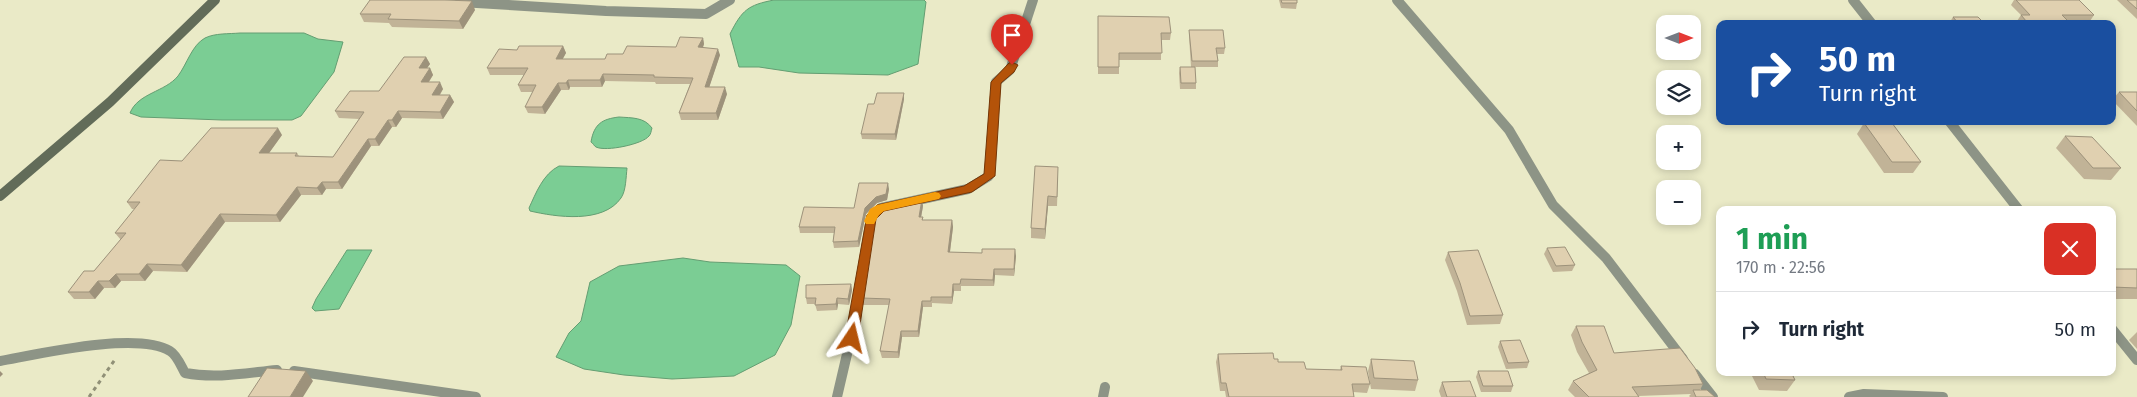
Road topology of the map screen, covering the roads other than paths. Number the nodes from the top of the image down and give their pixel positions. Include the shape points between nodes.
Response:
1 (214, 0) edge
2 (730, 0) edge
3 (1033, 0) edge
4 (1397, 0) edge
5 (1853, 0) edge
6 (454, 2) edge
7 (1869, 20) edge
8 (1952, 125) edge
9 (0, 196) edge
10 (2016, 206) edge
11 (2116, 334) edge
12 (2137, 360) edge
13 (0, 361) edge
14 (476, 397) edge
15 (837, 397) edge
16 (1713, 397) edge
17 (1850, 397) edge
18 (1943, 397) edge

1 - 9 main road via 126,89
2 - 6 street via 706,14
3 - 15 street via 1010,70 996,82 989,176 968,189 881,208 871,218 852,338
4 - 16 street via 1509,130 1553,206 1606,258
5 - 7 street
8 - 10 street
11 - 12 street
13 - 14 street via 76,349 153,345 171,352 185,373 201,377 281,369
17 - 18 street via 1864,394

